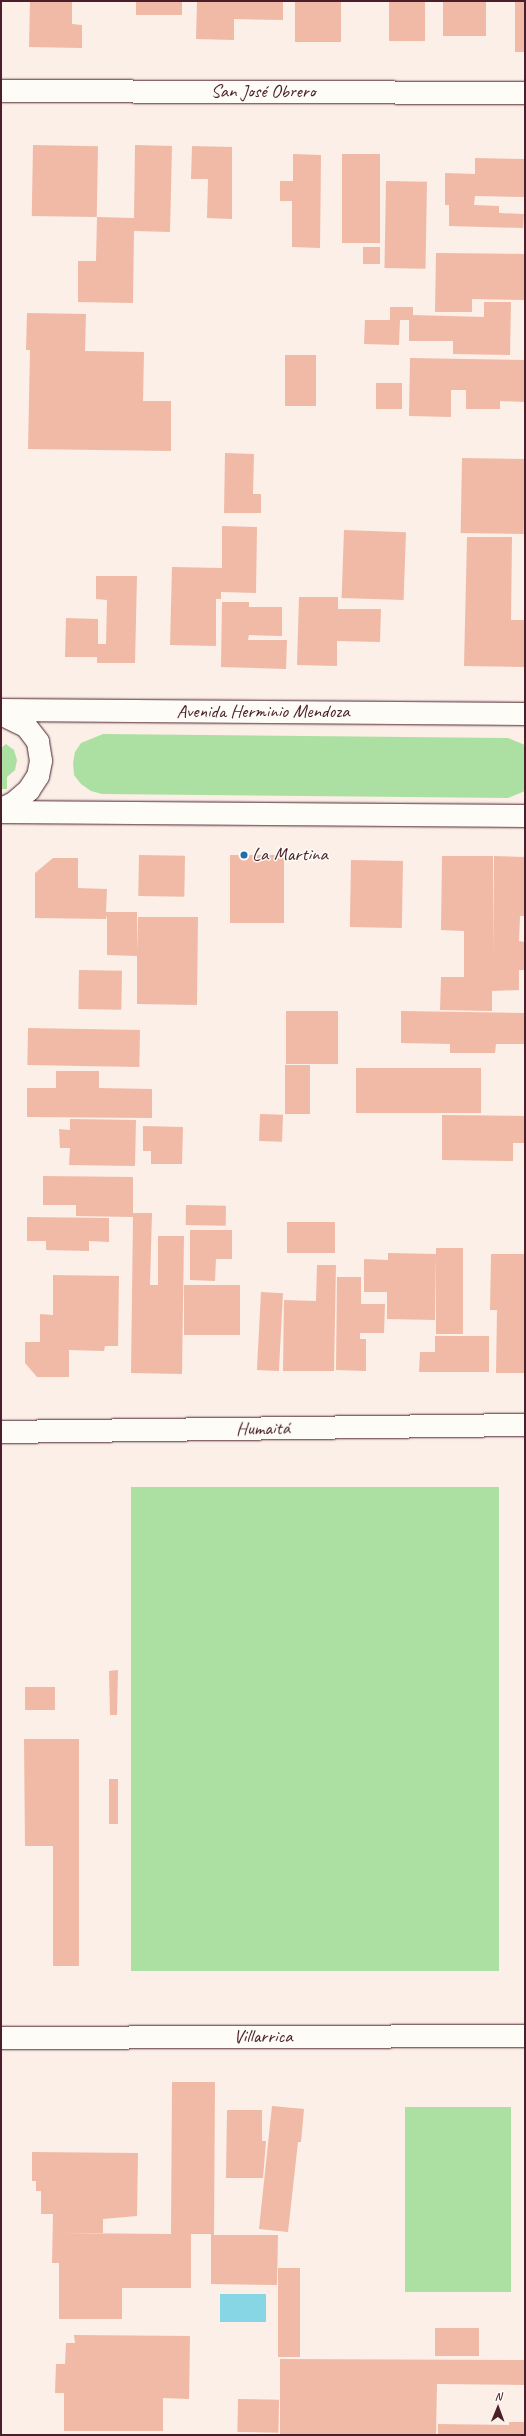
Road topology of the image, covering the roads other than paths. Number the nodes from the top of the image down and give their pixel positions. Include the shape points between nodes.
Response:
1 (1, 91) edge
2 (525, 93) edge
3 (1, 710) edge
4 (1, 714) edge
5 (525, 714) edge
6 (1, 809) edge
7 (1, 812) edge
8 (525, 816) edge
9 (525, 1425) edge
10 (1, 1432) edge
11 (525, 2036) edge
12 (1, 2038) edge

1 - 2 street, San José Obrero
3 - 5 street, Avenida Herminio Mendoza
4 - 6 street via 26,726 38,742 42,761 38,776 29,790 14,803
7 - 8 street
9 - 10 street, Humaitá
11 - 12 street, Villarrica

